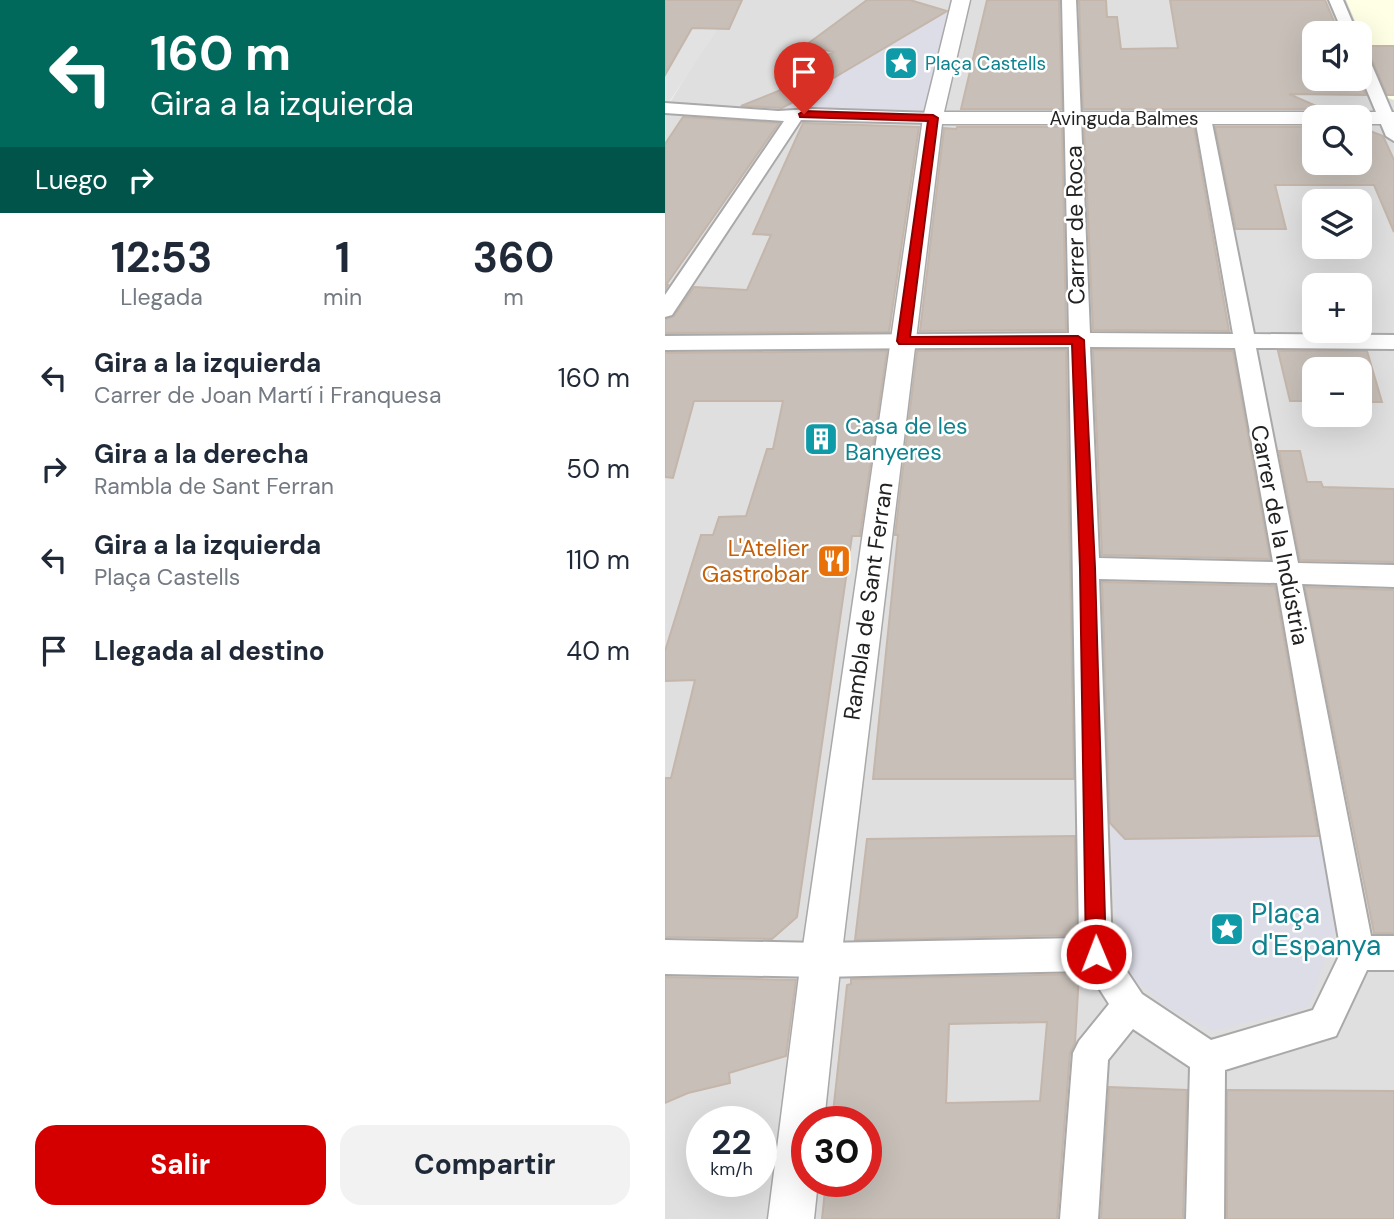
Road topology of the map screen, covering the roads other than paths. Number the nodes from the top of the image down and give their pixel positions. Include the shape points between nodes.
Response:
1 (961, 0) edge
2 (1069, 0) edge
3 (1336, 0) edge
4 (1345, 21) edge
5 (1372, 82) edge
6 (665, 108) edge
7 (795, 117) junction
8 (1302, 117) edge
9 (933, 118) junction
10 (1073, 118) junction
11 (1203, 118) junction
12 (1372, 120) edge
13 (1391, 124) edge
14 (665, 310) edge
15 (1078, 340) junction
16 (904, 341) junction
17 (1244, 342) junction
18 (1394, 342) edge
19 (665, 343) edge
20 (1087, 568) junction
21 (1287, 574) junction
22 (1394, 576) edge
23 (1358, 953) junction
24 (1394, 953) edge
25 (1096, 954) junction
26 (665, 957) edge
27 (821, 960) junction
28 (1130, 1006) junction
29 (1207, 1058) junction
30 (791, 1219) edge
31 (1079, 1219) edge
32 (1205, 1219) edge

1 - 9 street, Rambla de Sant Ferran
2 - 10 street, Carrer de Roca
3 - 4 street
5 - 13 street
6 - 7 street
7 - 9 street
7 - 14 street
8 - 11 street, Avinguda Balmes
9 - 10 street, Avinguda Balmes
9 - 16 street, Rambla de Sant Ferran
10 - 11 street, Avinguda Balmes
10 - 15 street, Carrer de Roca
11 - 17 street, Carrer de la Indústria
12 - 13 street
15 - 16 street
15 - 17 street
15 - 20 street, Carrer de Roca
16 - 19 street
16 - 27 street, Rambla de Sant Ferran
17 - 18 street
17 - 21 street, Carrer de la Indústria
20 - 21 street
20 - 25 street, Carrer de Roca
21 - 22 street
21 - 23 street, Carrer de la Indústria
23 - 24 street
23 - 29 street via 1324,1024
25 - 27 street
25 - 28 street
26 - 27 street
27 - 30 street, Rambla de Sant Ferran
28 - 29 street
28 - 31 street via 1091,1053
29 - 32 street

